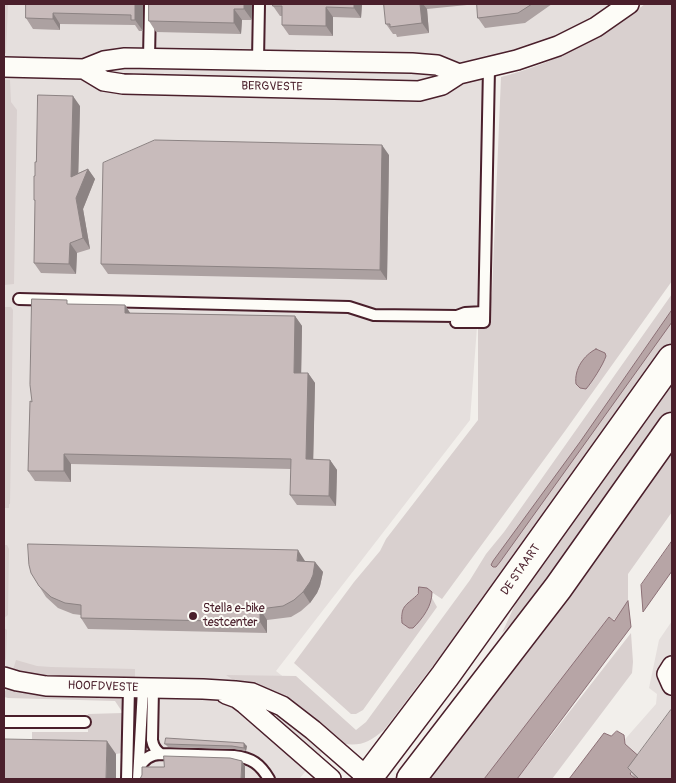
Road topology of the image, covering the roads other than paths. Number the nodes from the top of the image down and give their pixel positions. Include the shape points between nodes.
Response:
1 (150, 4) edge
2 (259, 4) edge
3 (629, 4) edge
4 (149, 58) junction
5 (258, 60) junction
6 (4, 67) edge
7 (489, 68) junction
8 (84, 69) junction
9 (460, 74) junction
10 (19, 299) dead end
11 (672, 359) edge
12 (672, 428) edge
13 (672, 666) edge
14 (4, 677) edge
15 (672, 685) edge
16 (142, 688) junction
17 (203, 689) junction
18 (4, 722) edge
19 (85, 722) dead end
20 (161, 754) junction
21 (138, 776) edge
22 (127, 779) edge
23 (269, 779) edge
24 (331, 779) edge
25 (368, 779) edge
26 (411, 779) edge

1 - 4 lane
2 - 5 lane
3 - 7 street, BERGVESTE via 596,27 558,46
4 - 5 street, BERGVESTE
4 - 8 street, BERGVESTE via 104,61
5 - 9 street, BERGVESTE via 412,62 437,65
6 - 8 street, BERGVESTE
7 - 9 street, BERGVESTE
7 - 10 lane via 484,312 465,313 456,319 374,315 349,307
8 - 9 street, BERGVESTE via 104,81 123,84 419,91 442,86
11 - 25 main road, DE STAART
12 - 26 main road via 558,588
13 - 15 street via 667,674
14 - 16 street, HOOFDVESTE via 46,686
16 - 17 street, HOOFDVESTE
16 - 20 lane via 152,740
16 - 21 lane
16 - 22 lane
17 - 24 street, HOOFDVESTE via 228,695 245,704
17 - 25 street, HOOFDVESTE via 252,693 282,706
18 - 19 lane
20 - 21 lane via 148,758
20 - 23 lane via 244,757 255,762

